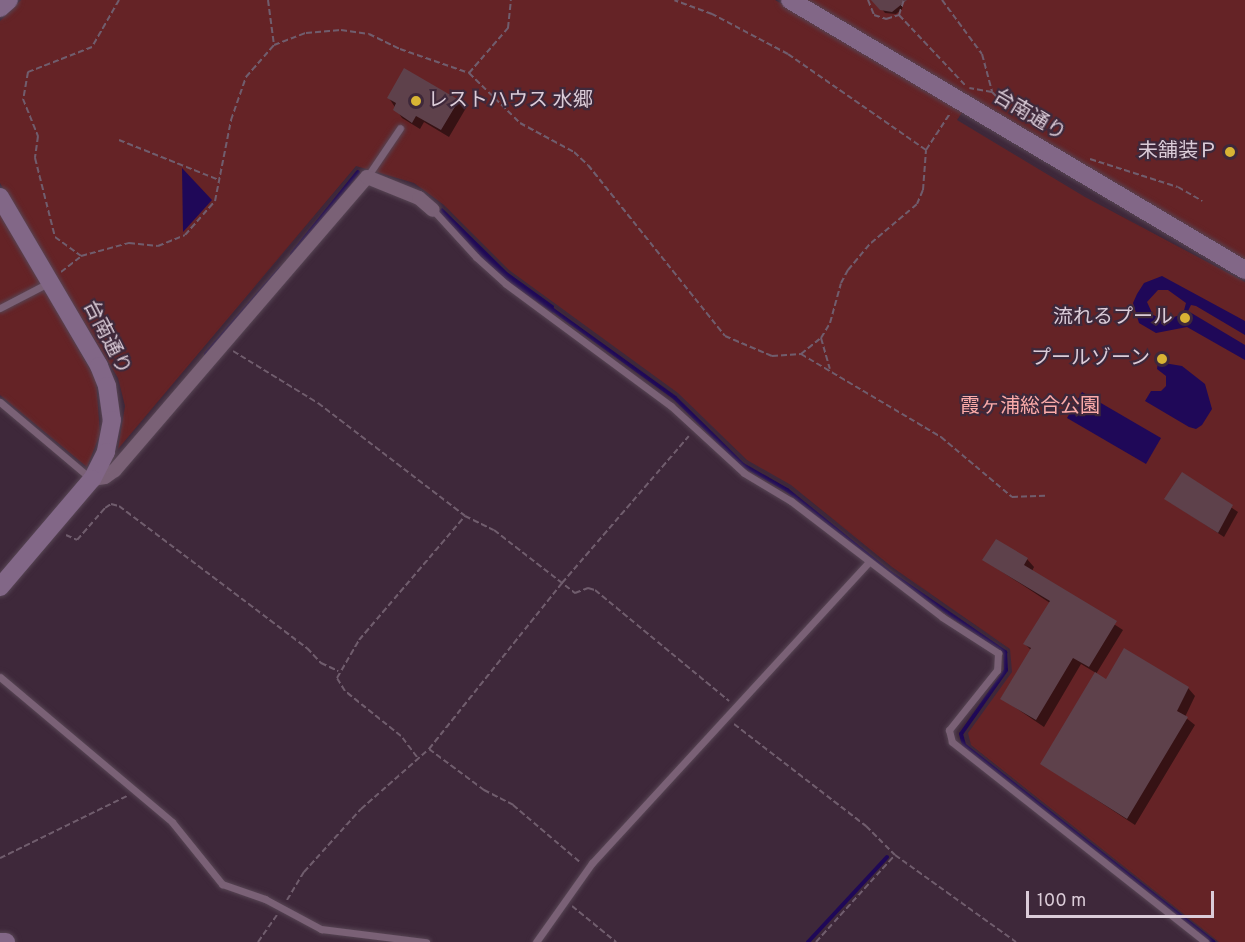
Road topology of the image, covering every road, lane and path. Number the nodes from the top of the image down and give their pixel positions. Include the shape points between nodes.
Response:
1 (9, 0) edge
2 (119, 0) edge
3 (268, 0) edge
4 (511, 0) edge
5 (674, 0) edge
6 (790, 0) edge
7 (868, 0) edge
8 (904, 0) edge
9 (942, 0) edge
10 (0, 8) edge
11 (899, 15) junction
12 (274, 45) junction
13 (470, 73) junction
14 (992, 92) junction
15 (953, 110) dead end
16 (1019, 117) dead end
17 (400, 128) dead end
18 (119, 140) dead end
19 (926, 150) junction
20 (1086, 157) dead end
21 (366, 177) junction
22 (219, 180) junction
23 (0, 197) edge
24 (1202, 201) dead end
25 (433, 210) joint
26 (81, 256) junction
27 (1245, 270) edge
28 (50, 282) junction
29 (0, 308) edge
30 (821, 338) junction
31 (222, 344) junction
32 (801, 354) junction
33 (830, 369) junction
34 (0, 402) edge
35 (695, 430) junction
36 (92, 479) junction
37 (1045, 496) dead end
38 (465, 516) junction
39 (53, 527) junction
40 (869, 562) junction
41 (562, 583) junction
42 (0, 587) edge
43 (339, 671) junction
44 (0, 677) edge
45 (736, 707) junction
46 (727, 718) junction
47 (429, 749) junction
48 (418, 758) junction
49 (134, 790) junction
50 (895, 855) junction
51 (0, 858) edge
52 (587, 870) junction
53 (566, 900) junction
54 (282, 909) junction
55 (0, 942) edge
56 (6, 942) edge
57 (258, 942) edge
58 (426, 942) edge
59 (536, 942) edge
60 (616, 942) edge
61 (816, 942) edge
62 (1016, 942) edge
63 (1205, 942) edge

1 - 10 street
2 - 26 path via 92,47 28,72 23,99 39,136 35,158 55,237
3 - 12 path
4 - 13 path via 508,28
5 - 19 path via 712,14 788,54
6 - 27 street, 台南通り
7 - 11 path via 874,15 886,19
8 - 11 path
9 - 14 path via 982,54
11 - 14 path via 967,88
12 - 13 path via 306,33 340,30 369,34 400,50
12 - 22 path via 246,77 231,120
13 - 32 path via 520,123 574,152 588,165 725,336 772,356
14 - 16 path
15 - 19 path
17 - 21 lane
18 - 22 path
19 - 30 path via 923,190 916,204 871,243 848,270
20 - 24 path via 1178,188
21 - 25 street via 419,198
21 - 31 street
22 - 26 path via 215,201 185,235 158,246 129,243
23 - 28 street, 台南通り
25 - 35 lane via 506,284 671,405
26 - 28 path
28 - 29 lane
28 - 36 street, 台南通り via 107,386 110,434
30 - 32 path
30 - 33 path
31 - 36 street via 116,470
31 - 38 path via 318,403
32 - 33 path
33 - 37 path via 852,387 941,437 1005,493 1030,500
34 - 36 lane
35 - 40 lane via 744,473 790,501
35 - 41 path
36 - 39 street, 台南通り
38 - 41 path via 494,530
38 - 43 path via 383,610
39 - 42 street, 台南通り
39 - 43 path via 77,540 105,508 111,504 119,506 298,641 321,663
40 - 45 lane
40 - 63 lane via 998,653 997,670 949,730 952,742
41 - 45 path via 575,593 588,588 595,590
41 - 47 path
43 - 48 path via 337,678 345,691 401,736
44 - 49 lane
45 - 46 lane
46 - 50 path via 866,826
46 - 52 lane
47 - 48 path
47 - 52 path via 484,790 513,805 559,841
48 - 54 path via 361,809 304,872
49 - 51 path via 112,805
49 - 54 lane via 184,834 222,884
50 - 61 path
50 - 62 path
52 - 53 lane
53 - 59 lane
53 - 60 path
54 - 57 path
54 - 58 lane via 321,929
55 - 56 street

